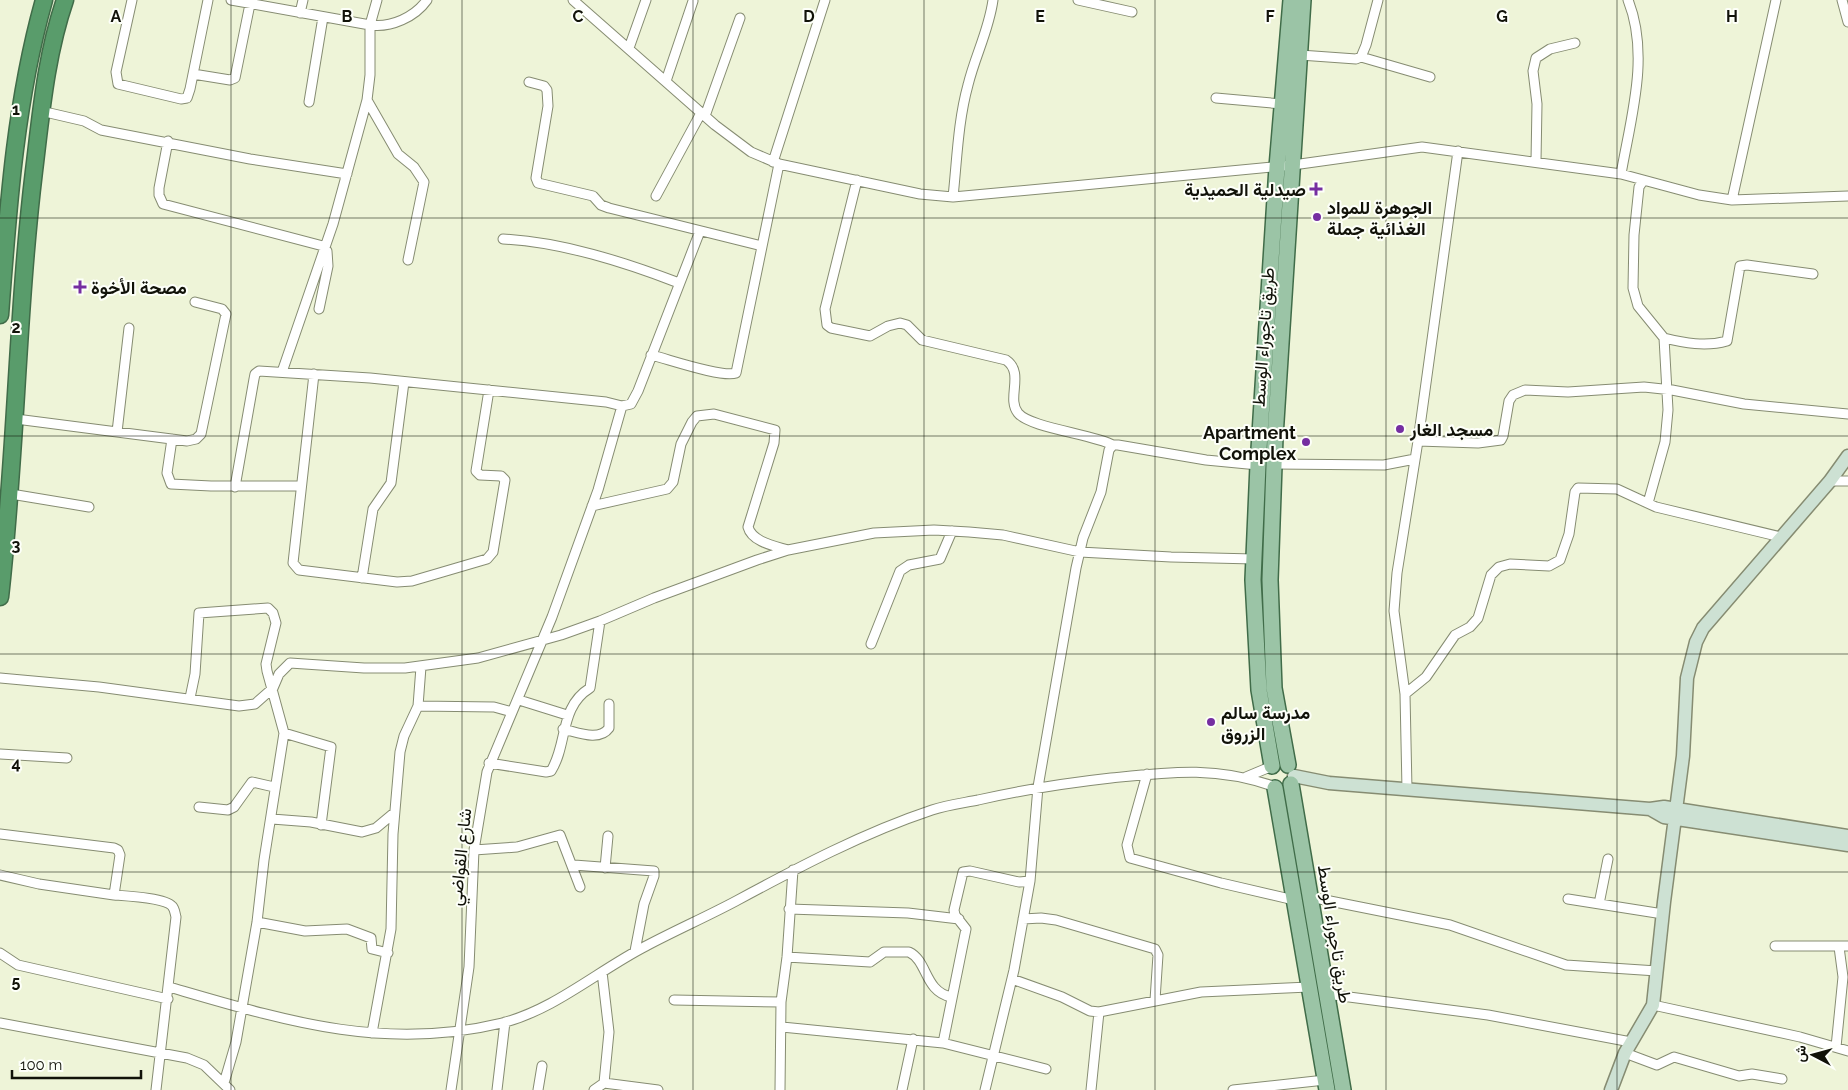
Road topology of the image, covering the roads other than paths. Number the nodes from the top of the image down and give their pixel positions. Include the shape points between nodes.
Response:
1 (44, 0) edge
2 (65, 0) edge
3 (132, 0) edge
4 (208, 0) edge
5 (231, 0) edge
6 (303, 0) edge
7 (377, 0) edge
8 (427, 0) edge
9 (573, 0) edge
10 (646, 0) edge
11 (825, 0) edge
12 (993, 0) edge
13 (1078, 0) edge
14 (1290, 0) edge
15 (1303, 0) edge
16 (1378, 0) edge
17 (1628, 0) edge
18 (1775, 0) edge
19 (1842, 0) edge
20 (693, 1) edge
21 (250, 4) junction
22 (1132, 12) dead end
23 (300, 13) junction
24 (323, 18) junction
25 (740, 18) dead end
26 (1848, 22) edge
27 (370, 26) junction
28 (1574, 43) dead end
29 (629, 48) junction
30 (1300, 55) junction
31 (1361, 57) junction
32 (193, 74) junction
33 (1430, 76) dead end
34 (529, 82) dead end
35 (666, 82) junction
36 (1216, 98) dead end
37 (367, 100) junction
38 (308, 102) dead end
39 (1282, 104) junction
40 (703, 115) junction
41 (40, 117) junction
42 (18, 121) junction
43 (168, 141) junction
44 (1458, 152) junction
45 (1536, 161) junction
46 (776, 163) junction
47 (1293, 165) junction
48 (1277, 166) junction
49 (347, 174) junction
50 (1621, 174) junction
51 (857, 180) junction
52 (1643, 181) junction
53 (656, 196) dead end
54 (1848, 196) edge
55 (953, 197) junction
56 (1732, 200) junction
57 (700, 231) junction
58 (503, 239) dead end
59 (323, 246) junction
60 (762, 246) junction
61 (408, 260) dead end
62 (1812, 274) dead end
63 (679, 283) junction
64 (195, 302) dead end
65 (319, 309) dead end
66 (0, 315) edge
67 (129, 328) dead end
68 (1664, 338) junction
69 (651, 355) junction
70 (282, 372) junction
71 (314, 374) junction
72 (404, 382) junction
73 (1667, 389) junction
74 (489, 390) junction
75 (622, 406) junction
76 (1848, 414) edge
77 (16, 419) junction
78 (117, 432) junction
79 (172, 439) junction
80 (1418, 442) junction
81 (1113, 445) junction
82 (1848, 456) edge
83 (1415, 459) junction
84 (1258, 464) junction
85 (1274, 464) junction
86 (1830, 481) junction
87 (1848, 481) edge
88 (235, 486) junction
89 (300, 486) junction
90 (11, 494) junction
91 (1648, 503) junction
92 (592, 506) junction
93 (89, 507) dead end
94 (952, 531) junction
95 (1781, 537) junction
96 (788, 550) junction
97 (1080, 552) junction
98 (1254, 559) junction
99 (362, 578) junction
100 (0, 597) edge
101 (600, 621) junction
102 (544, 639) junction
103 (871, 644) dead end
104 (421, 667) junction
105 (0, 678) edge
106 (273, 688) junction
107 (1405, 694) junction
108 (190, 698) junction
109 (519, 700) junction
110 (609, 704) dead end
111 (418, 706) junction
112 (512, 712) junction
113 (568, 715) junction
114 (563, 729) junction
115 (284, 733) junction
116 (0, 754) edge
117 (66, 758) dead end
118 (490, 763) junction
119 (1271, 766) junction
120 (1147, 774) junction
121 (1291, 775) junction
122 (1246, 777) junction
123 (274, 787) junction
124 (1038, 787) junction
125 (1274, 787) junction
126 (1407, 789) junction
127 (199, 807) dead end
128 (394, 813) junction
129 (1676, 813) junction
130 (272, 819) junction
131 (321, 825) junction
132 (0, 834) edge
133 (608, 836) dead end
134 (1848, 836) edge
135 (1848, 845) edge
136 (474, 850) junction
137 (1608, 858) dead end
138 (574, 865) junction
139 (605, 868) junction
140 (792, 870) junction
141 (0, 875) edge
142 (1030, 881) junction
143 (580, 887) dead end
144 (114, 895) junction
145 (1310, 897) junction
146 (1568, 899) dead end
147 (1294, 900) junction
148 (1599, 904) junction
149 (789, 909) junction
150 (1663, 914) junction
151 (959, 919) junction
152 (1023, 919) junction
153 (257, 922) junction
154 (1775, 946) dead end
155 (1844, 947) edge
156 (635, 952) junction
157 (0, 953) edge
158 (388, 953) junction
159 (787, 957) junction
160 (1657, 971) junction
161 (602, 972) junction
162 (1012, 979) junction
163 (1309, 987) junction
164 (169, 988) junction
165 (1326, 994) junction
166 (951, 997) junction
167 (168, 999) junction
168 (674, 1000) dead end
169 (1155, 1000) junction
170 (781, 1002) junction
171 (1653, 1005) junction
172 (240, 1008) junction
173 (1100, 1012) junction
174 (505, 1022) junction
175 (0, 1023) edge
176 (782, 1027) junction
177 (461, 1031) junction
178 (372, 1033) junction
179 (913, 1040) junction
180 (944, 1043) junction
181 (1628, 1047) junction
182 (1836, 1047) junction
183 (1848, 1051) edge
184 (160, 1052) junction
185 (994, 1055) junction
186 (542, 1066) dead end
187 (1046, 1069) dead end
188 (1782, 1080) dead end
189 (224, 1082) junction
190 (604, 1083) junction
191 (1326, 1085) edge
192 (156, 1090) edge
193 (230, 1090) edge
194 (451, 1090) edge
195 (498, 1090) edge
196 (538, 1090) edge
197 (594, 1090) edge
198 (658, 1090) edge
199 (780, 1090) edge
200 (902, 1090) edge
201 (985, 1090) edge
202 (1091, 1090) edge
203 (1233, 1090) edge
204 (1343, 1090) edge
205 (1610, 1090) edge

1 - 42 highway via 30,48
2 - 41 highway via 55,28
3 - 32 street via 116,72 118,84 181,99 187,98
4 - 32 street
5 - 21 street
6 - 23 street
7 - 27 street
8 - 27 street via 419,10 396,22
9 - 29 street
10 - 29 street
11 - 46 street
12 - 55 street via 990,20 962,107
13 - 22 street
14 - 39 main road
15 - 30 main road, طريق تاجوراء الوسط
16 - 31 street
17 - 50 street via 1635,18 1639,58
18 - 56 street
19 - 26 street
20 - 35 street
21 - 23 street
21 - 32 street via 235,78
23 - 24 street
24 - 27 street
24 - 38 street
25 - 40 street
27 - 37 street
28 - 45 street via 1550,49 1536,58 1532,71 1537,104
29 - 35 street
30 - 31 street
30 - 47 main road, طريق تاجوراء الوسط
31 - 33 street
34 - 57 street via 544,86 548,98 536,178 538,183 593,196 609,208
35 - 40 street
36 - 39 street
37 - 49 street
37 - 61 street via 398,154 414,167 424,182
39 - 48 main road
40 - 46 street via 752,152
40 - 53 street
41 - 42 highway
41 - 43 street via 84,122 101,130
41 - 77 highway via 28,231
42 - 66 highway
43 - 49 street via 250,159
43 - 59 street via 159,188 163,204
44 - 45 street
44 - 47 street via 1405,148
44 - 80 street
45 - 50 street
46 - 51 street
46 - 60 street
47 - 48 street
47 - 85 main road, طريق تاجوراء الوسط
48 - 55 street
48 - 84 main road
49 - 59 street via 333,224
50 - 52 street
51 - 55 street via 920,194
51 - 81 street via 826,309 827,325 870,336 900,323 907,325 922,340 1006,360 1014,370 1016,411 1020,415 1044,426
52 - 56 street
52 - 68 street via 1639,187 1634,235 1633,288 1638,306
54 - 56 street
57 - 60 street
57 - 63 street
58 - 63 street via 528,240 602,258
59 - 65 street via 328,251 328,266
59 - 70 street
60 - 69 street via 736,373 707,370
62 - 68 street via 1747,264 1740,266 1736,274 1727,341 1686,343
63 - 69 street
64 - 79 street via 222,309 226,314 201,434 192,441
67 - 78 street
68 - 73 street
69 - 75 street via 634,400
70 - 71 street
70 - 88 street via 259,371 255,374
71 - 72 street
71 - 89 street
72 - 74 street
72 - 99 street via 392,483 373,509
73 - 76 street via 1744,404
73 - 80 street via 1525,390 1513,395 1509,401 1501,440
73 - 91 street via 1665,442
74 - 75 street
74 - 99 street via 476,471 480,475 501,476 505,480 490,557 412,582
75 - 92 street, شارع القواضي
77 - 78 street
77 - 90 highway
78 - 79 street
79 - 88 street via 167,473 171,484
80 - 83 street
81 - 84 street via 1206,460
81 - 97 street
82 - 86 street
83 - 85 street via 1384,465
83 - 107 street via 1394,611
84 - 98 main road
85 - 121 main road, طريق تاجوراء الوسط via 1270,580 1274,678
86 - 87 street
86 - 95 street
88 - 89 street
89 - 99 street via 292,562 299,570
90 - 93 street
90 - 100 highway
91 - 95 street
91 - 107 street via 1617,489 1578,488 1560,560 1549,566 1510,564 1499,567 1491,575 1478,618 1455,635 1426,678
92 - 96 street via 667,489 673,482 681,444 692,422 697,416 714,414 775,430 774,443 748,527 759,540
92 - 102 street, شارع القواضي
94 - 96 street via 874,533
94 - 97 street via 1003,535
94 - 103 street via 940,559 909,565 900,571
95 - 129 street via 1703,628 1696,642 1687,678 1684,756
96 - 101 street via 699,580
97 - 98 street
97 - 124 street
98 - 119 main road via 1259,690
101 - 102 street
101 - 113 street via 590,688 576,699
102 - 104 street via 478,658
102 - 109 street, شارع القواضي
104 - 106 street via 364,668 290,662 279,674
104 - 111 street
105 - 108 street
106 - 108 street via 255,704 239,706
106 - 108 street via 266,664 276,631 271,610 202,612 198,615 195,674
106 - 115 street
107 - 126 street
109 - 112 street, شارع القواضي
109 - 113 street
110 - 114 street via 609,728 603,734 597,736
111 - 112 street via 494,707
111 - 128 street via 401,748
112 - 118 street, شارع القواضي
113 - 114 street
114 - 118 street via 551,771
115 - 123 street
115 - 131 street via 331,747
116 - 117 street
118 - 136 street, شارع القواضي
119 - 121 main road via 1280,763
119 - 122 street
119 - 125 main road via 1268,777
120 - 122 street via 1202,771
120 - 124 street
120 - 147 street via 1127,846 1130,858
121 - 125 main road via 1284,789
121 - 126 street via 1317,782
121 - 145 main road, طريق تاجوراء الوسط
122 - 125 street
123 - 127 street via 252,782 234,808
123 - 130 street
124 - 140 street via 935,809 884,828
124 - 142 street
125 - 147 main road
126 - 129 street via 1650,809 1664,817
128 - 131 street via 367,832
128 - 158 street
129 - 134 street
129 - 135 street
129 - 150 street
130 - 131 street
130 - 153 street
132 - 144 street via 117,849 120,856
133 - 139 street
136 - 138 street via 517,847 559,835
136 - 177 street, شارع القواضي via 469,966
137 - 148 street
138 - 139 street
138 - 143 street
139 - 156 street via 652,870 655,873 644,904
140 - 149 street
140 - 156 street
141 - 144 street
142 - 151 street via 1020,882 966,871 954,910
142 - 152 street
144 - 164 street via 149,899 172,906 176,917
145 - 160 street via 1450,925 1566,965
145 - 165 main road, طريق تاجوراء الوسط
146 - 148 street
147 - 163 main road
148 - 150 street
149 - 151 street
149 - 159 street
150 - 160 street
151 - 166 street via 966,929 966,939
152 - 162 street
152 - 169 street via 1056,920 1155,949 1158,955
153 - 158 street via 305,931 347,929 371,938 372,949
153 - 172 street
154 - 155 street
155 - 182 street
156 - 161 street
157 - 167 street via 18,965
158 - 178 street
159 - 166 street via 870,962 884,952 909,952 918,960 936,989
159 - 170 street
160 - 171 street
161 - 174 street via 540,1010
161 - 190 street via 609,1032
162 - 173 street via 1090,1011
162 - 185 street
163 - 169 street via 1201,992
163 - 191 main road
164 - 167 street
164 - 172 street
165 - 181 street via 1488,1015
165 - 204 main road, طريق تاجوراء الوسط
166 - 180 street
167 - 184 street
168 - 170 street
169 - 173 street
170 - 176 street
171 - 181 street
171 - 182 street
172 - 178 street via 295,1023
172 - 189 street via 236,1042
173 - 202 street
174 - 177 street
174 - 195 street
175 - 184 street
176 - 179 street
176 - 199 street
177 - 178 street
177 - 194 street, شارع القواضي
179 - 180 street
179 - 200 street
180 - 185 street
181 - 188 street via 1657,1065 1674,1058 1739,1076 1752,1074
181 - 205 street
182 - 183 street
184 - 189 street via 196,1060
184 - 192 street
185 - 187 street
185 - 201 street
186 - 196 street
189 - 193 street
190 - 197 street
190 - 198 street
191 - 203 street

